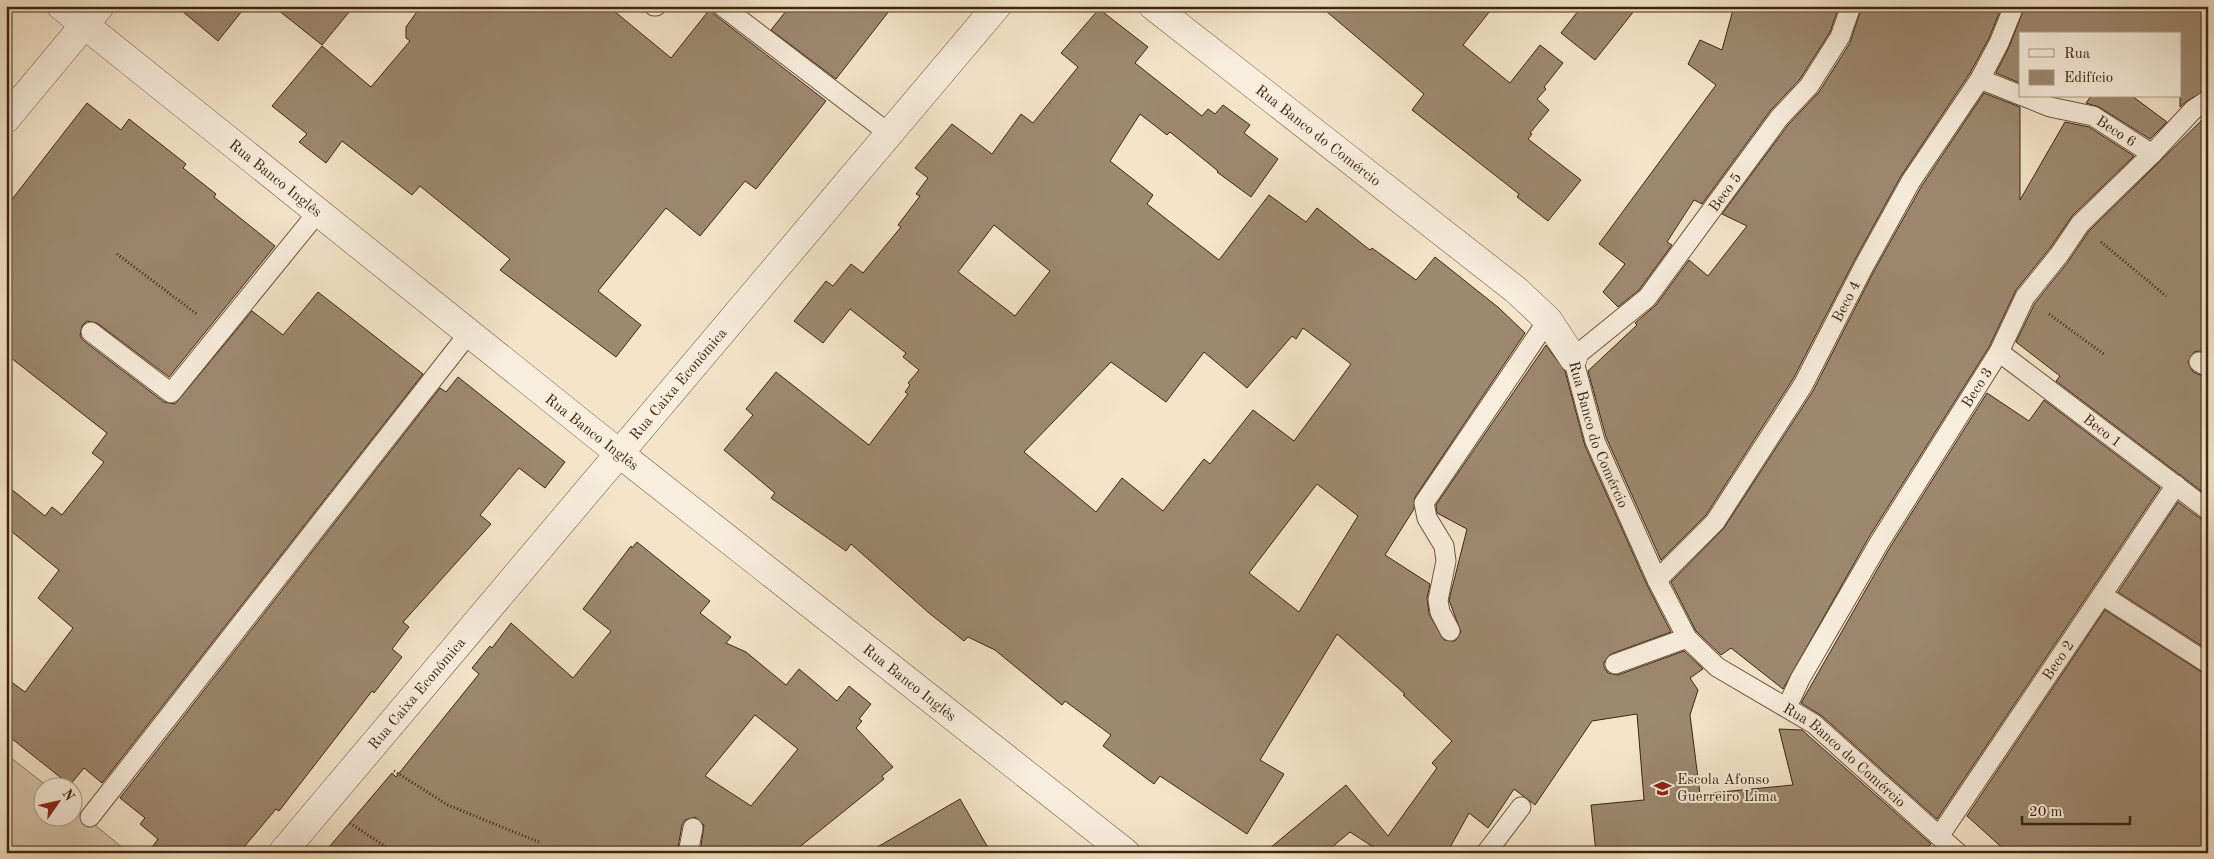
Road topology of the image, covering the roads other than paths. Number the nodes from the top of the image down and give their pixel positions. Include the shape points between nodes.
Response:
1 (61, 6) edge
2 (722, 6) edge
3 (997, 6) edge
4 (1153, 6) edge
5 (1851, 6) edge
6 (2014, 6) edge
7 (92, 16) edge
8 (1980, 79) junction
9 (2019, 95) edge
10 (2027, 98) edge
11 (2208, 100) edge
12 (6, 119) edge
13 (891, 135) junction
14 (2152, 154) junction
15 (318, 212) junction
16 (1548, 320) junction
17 (91, 332) dead end
18 (469, 333) junction
19 (1999, 352) junction
20 (1573, 358) junction
21 (620, 454) junction
22 (2176, 485) junction
23 (2208, 510) edge
24 (1657, 580) junction
25 (2102, 595) junction
26 (1450, 631) dead end
27 (1687, 638) junction
28 (2206, 662) dead end
29 (1615, 664) dead end
30 (1787, 707) junction
31 (1521, 807) dead end
32 (90, 816) dead end
33 (693, 828) dead end
34 (1940, 835) junction
35 (282, 853) edge
36 (688, 853) edge
37 (1126, 853) edge
38 (1486, 853) edge
39 (1958, 853) edge

1 - 7 street, Rua Banco Inglês
2 - 13 lane
3 - 13 street, Rua Caixa Econômica
4 - 16 street, Rua Banco do Comércio via 1516,290
5 - 20 lane, Beco 5 via 1840,37 1809,86 1779,118 1647,298
6 - 8 lane, Beco 4
7 - 12 street
7 - 15 street, Rua Banco Inglês
8 - 9 lane, Beco 6
8 - 24 lane, Beco 4 via 1911,181 1802,385 1715,522
10 - 14 lane, Beco 6 via 2050,107 2093,116
11 - 14 lane, Beco 3 via 2193,110
13 - 21 street, Rua Caixa Econômica
14 - 19 lane, Beco 3 via 2080,224 2025,297
15 - 17 lane via 171,392
15 - 18 street, Rua Banco Inglês
16 - 20 street, Rua Banco do Comércio
16 - 26 lane via 1424,503 1427,518 1444,546 1446,561 1438,600
18 - 21 street, Rua Banco Inglês
18 - 32 lane
19 - 22 lane, Beco 1
19 - 30 lane, Beco 3 via 1879,543
20 - 24 lane, Rua Banco do Comércio via 1595,441
21 - 35 street, Rua Caixa Econômica
21 - 37 street, Rua Banco Inglês
22 - 23 lane, Beco 1
22 - 25 lane, Beco 2
24 - 27 lane, Rua Banco do Comércio
25 - 28 lane
25 - 34 lane, Beco 2
27 - 29 lane
27 - 30 lane, Rua Banco do Comércio via 1717,667
30 - 34 lane, Rua Banco do Comércio via 1814,724
31 - 38 lane
33 - 36 lane
34 - 39 lane, Rua Banco do Comércio

